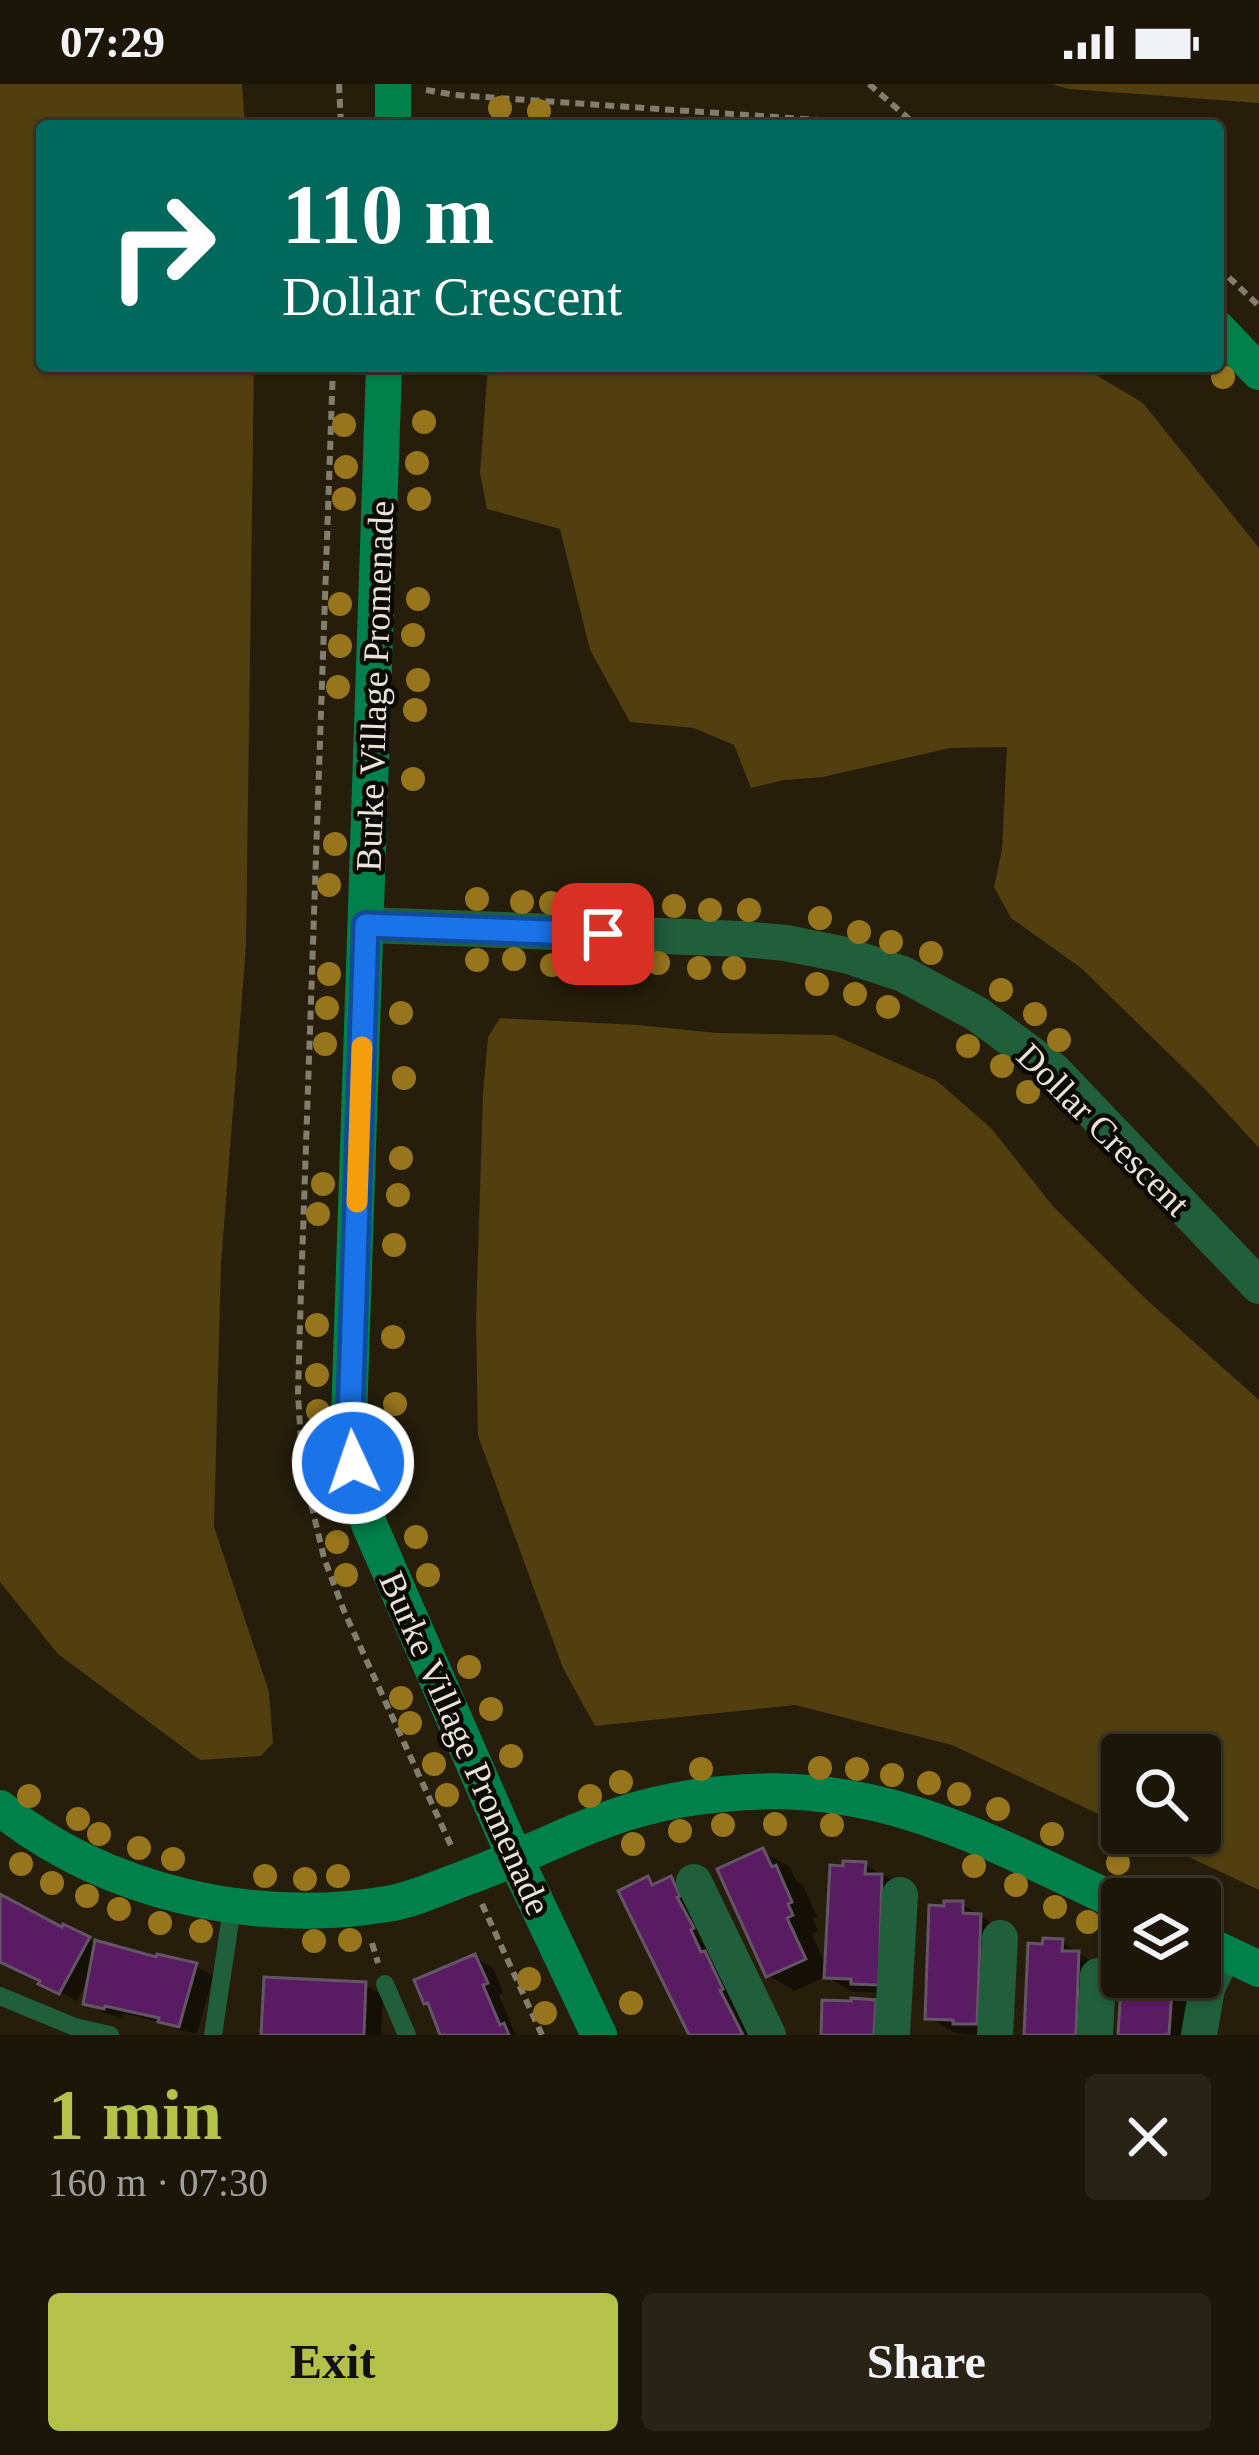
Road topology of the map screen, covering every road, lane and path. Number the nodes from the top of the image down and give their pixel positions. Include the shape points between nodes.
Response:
1 (339, 84) edge
2 (869, 84) edge
3 (406, 86) edge
4 (353, 95) dead end
5 (340, 97) junction
6 (341, 120) edge
7 (395, 120) edge
8 (820, 120) edge
9 (910, 120) edge
10 (1224, 273) edge
11 (1259, 306) edge
12 (1224, 335) edge
13 (384, 372) edge
14 (1259, 372) edge
15 (366, 925) junction
16 (1259, 1286) edge
17 (0, 1808) edge
18 (515, 1858) junction
19 (694, 1882) dead end
20 (1101, 1894) edge
21 (900, 1895) dead end
22 (232, 1908) junction
23 (490, 1918) dead end
24 (1000, 1938) dead end
25 (1221, 1951) edge
26 (1259, 1970) edge
27 (1098, 1976) dead end
28 (385, 1984) dead end
29 (0, 1996) edge
30 (1205, 1998) edge
31 (74, 2031) edge
32 (110, 2035) edge
33 (213, 2035) edge
34 (407, 2035) edge
35 (542, 2035) edge
36 (599, 2035) edge
37 (768, 2035) edge
38 (892, 2035) edge
39 (995, 2035) edge
40 (1095, 2035) edge
41 (1199, 2035) edge

1 - 5 path
2 - 9 path
3 - 7 street
3 - 8 path
4 - 5 path
5 - 6 path
10 - 11 path
12 - 14 street
13 - 15 street, Burke Village Promenade
15 - 16 street, Dollar Crescent via 764,941 903,974 977,1014 1053,1070
15 - 18 street, Burke Village Promenade via 353,1463 369,1524
17 - 22 street via 90,1864
18 - 20 street via 640,1808 759,1792 835,1795 965,1830
18 - 22 street via 391,1904
18 - 36 street, Burke Village Promenade
19 - 37 street
21 - 38 street
22 - 33 lane
23 - 35 path
24 - 39 street
25 - 26 street
27 - 40 street
28 - 34 lane
29 - 31 lane
30 - 41 street
31 - 32 lane

